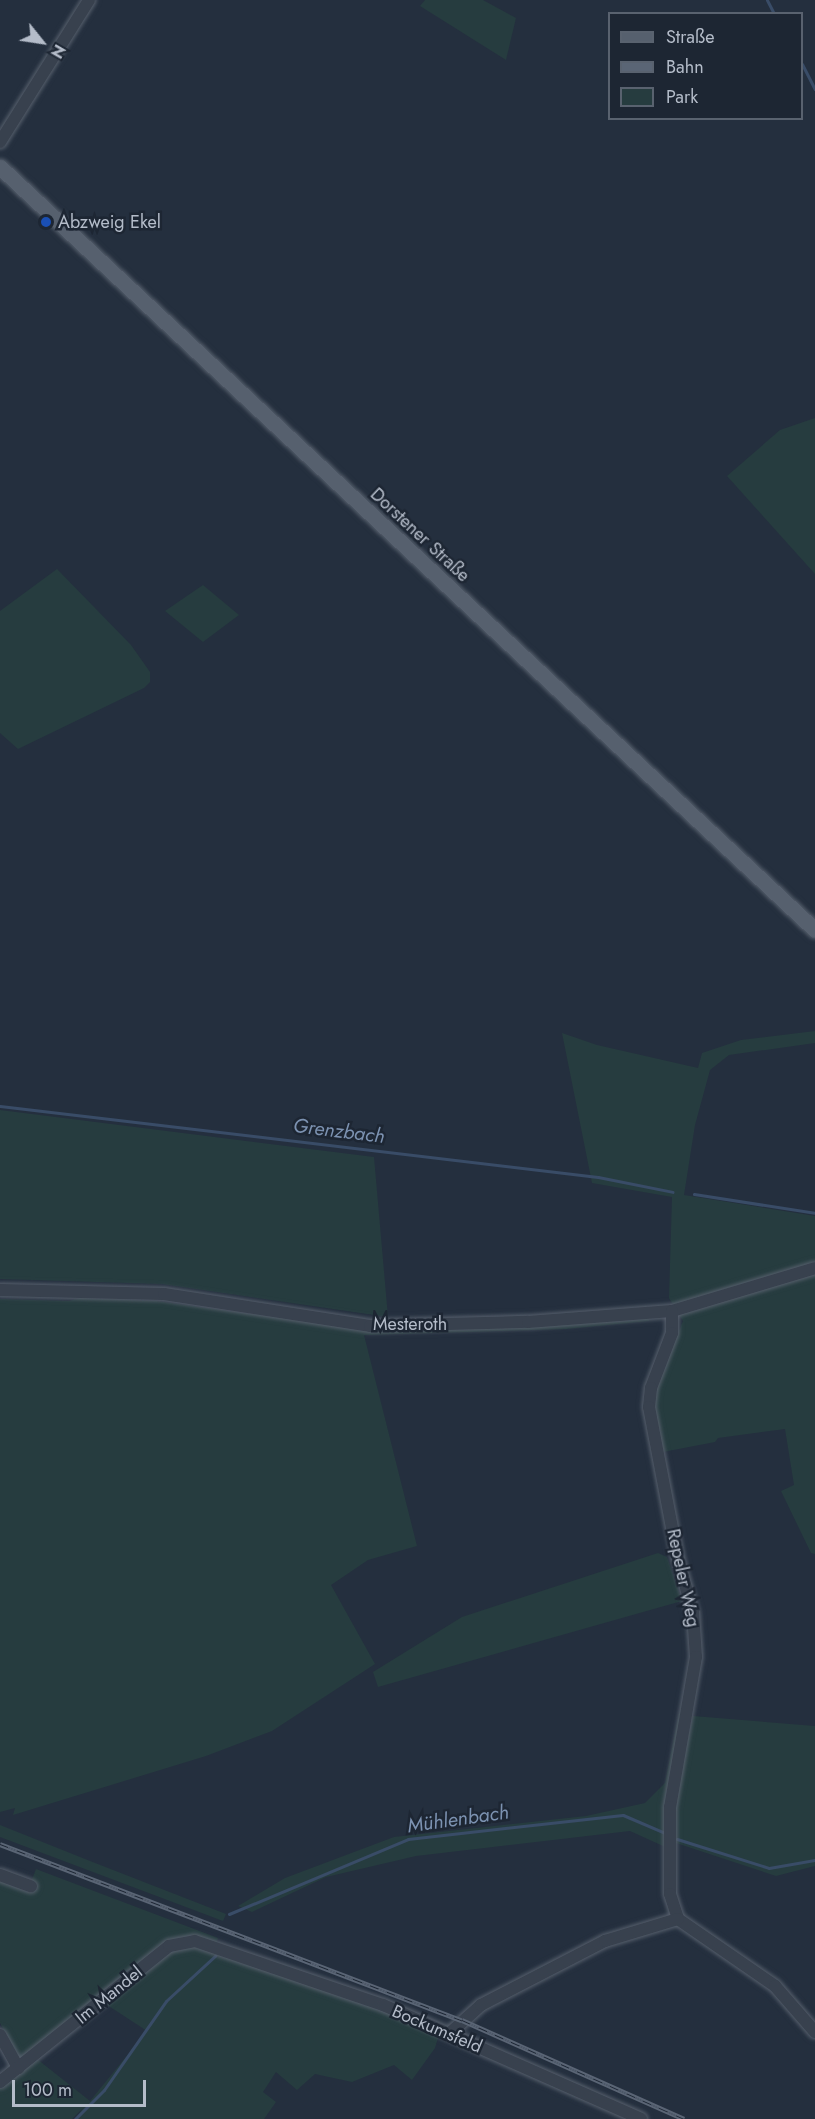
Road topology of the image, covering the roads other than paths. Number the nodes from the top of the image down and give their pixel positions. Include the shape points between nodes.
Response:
1 (90, 0) edge
2 (0, 142) edge
3 (0, 167) edge
4 (815, 930) edge
5 (815, 1268) edge
6 (0, 1290) edge
7 (672, 1311) junction
8 (0, 1875) edge
9 (31, 1886) dead end
10 (678, 1919) junction
11 (228, 1953) joint
12 (815, 2032) edge
13 (450, 2034) junction
14 (0, 2035) edge
15 (18, 2068) junction
16 (0, 2082) edge
17 (641, 2119) edge

1 - 2 street
3 - 4 main road, Dorstener Straße
5 - 7 street, Mesteroth
6 - 7 street, Mesteroth via 164,1294 370,1326 528,1322
7 - 10 street, Repeler Weg via 672,1333 651,1388 649,1407 678,1559 693,1613 696,1657 670,1807 670,1894
8 - 9 street
10 - 12 street via 775,1986
10 - 13 street via 605,1941 481,2005
11 - 13 street, Bockumsfeld via 383,2005
11 - 15 street, Im Mandel via 195,1941 169,1946
13 - 17 street, Bockumsfeld
14 - 15 street
15 - 16 street, Im Mandel

